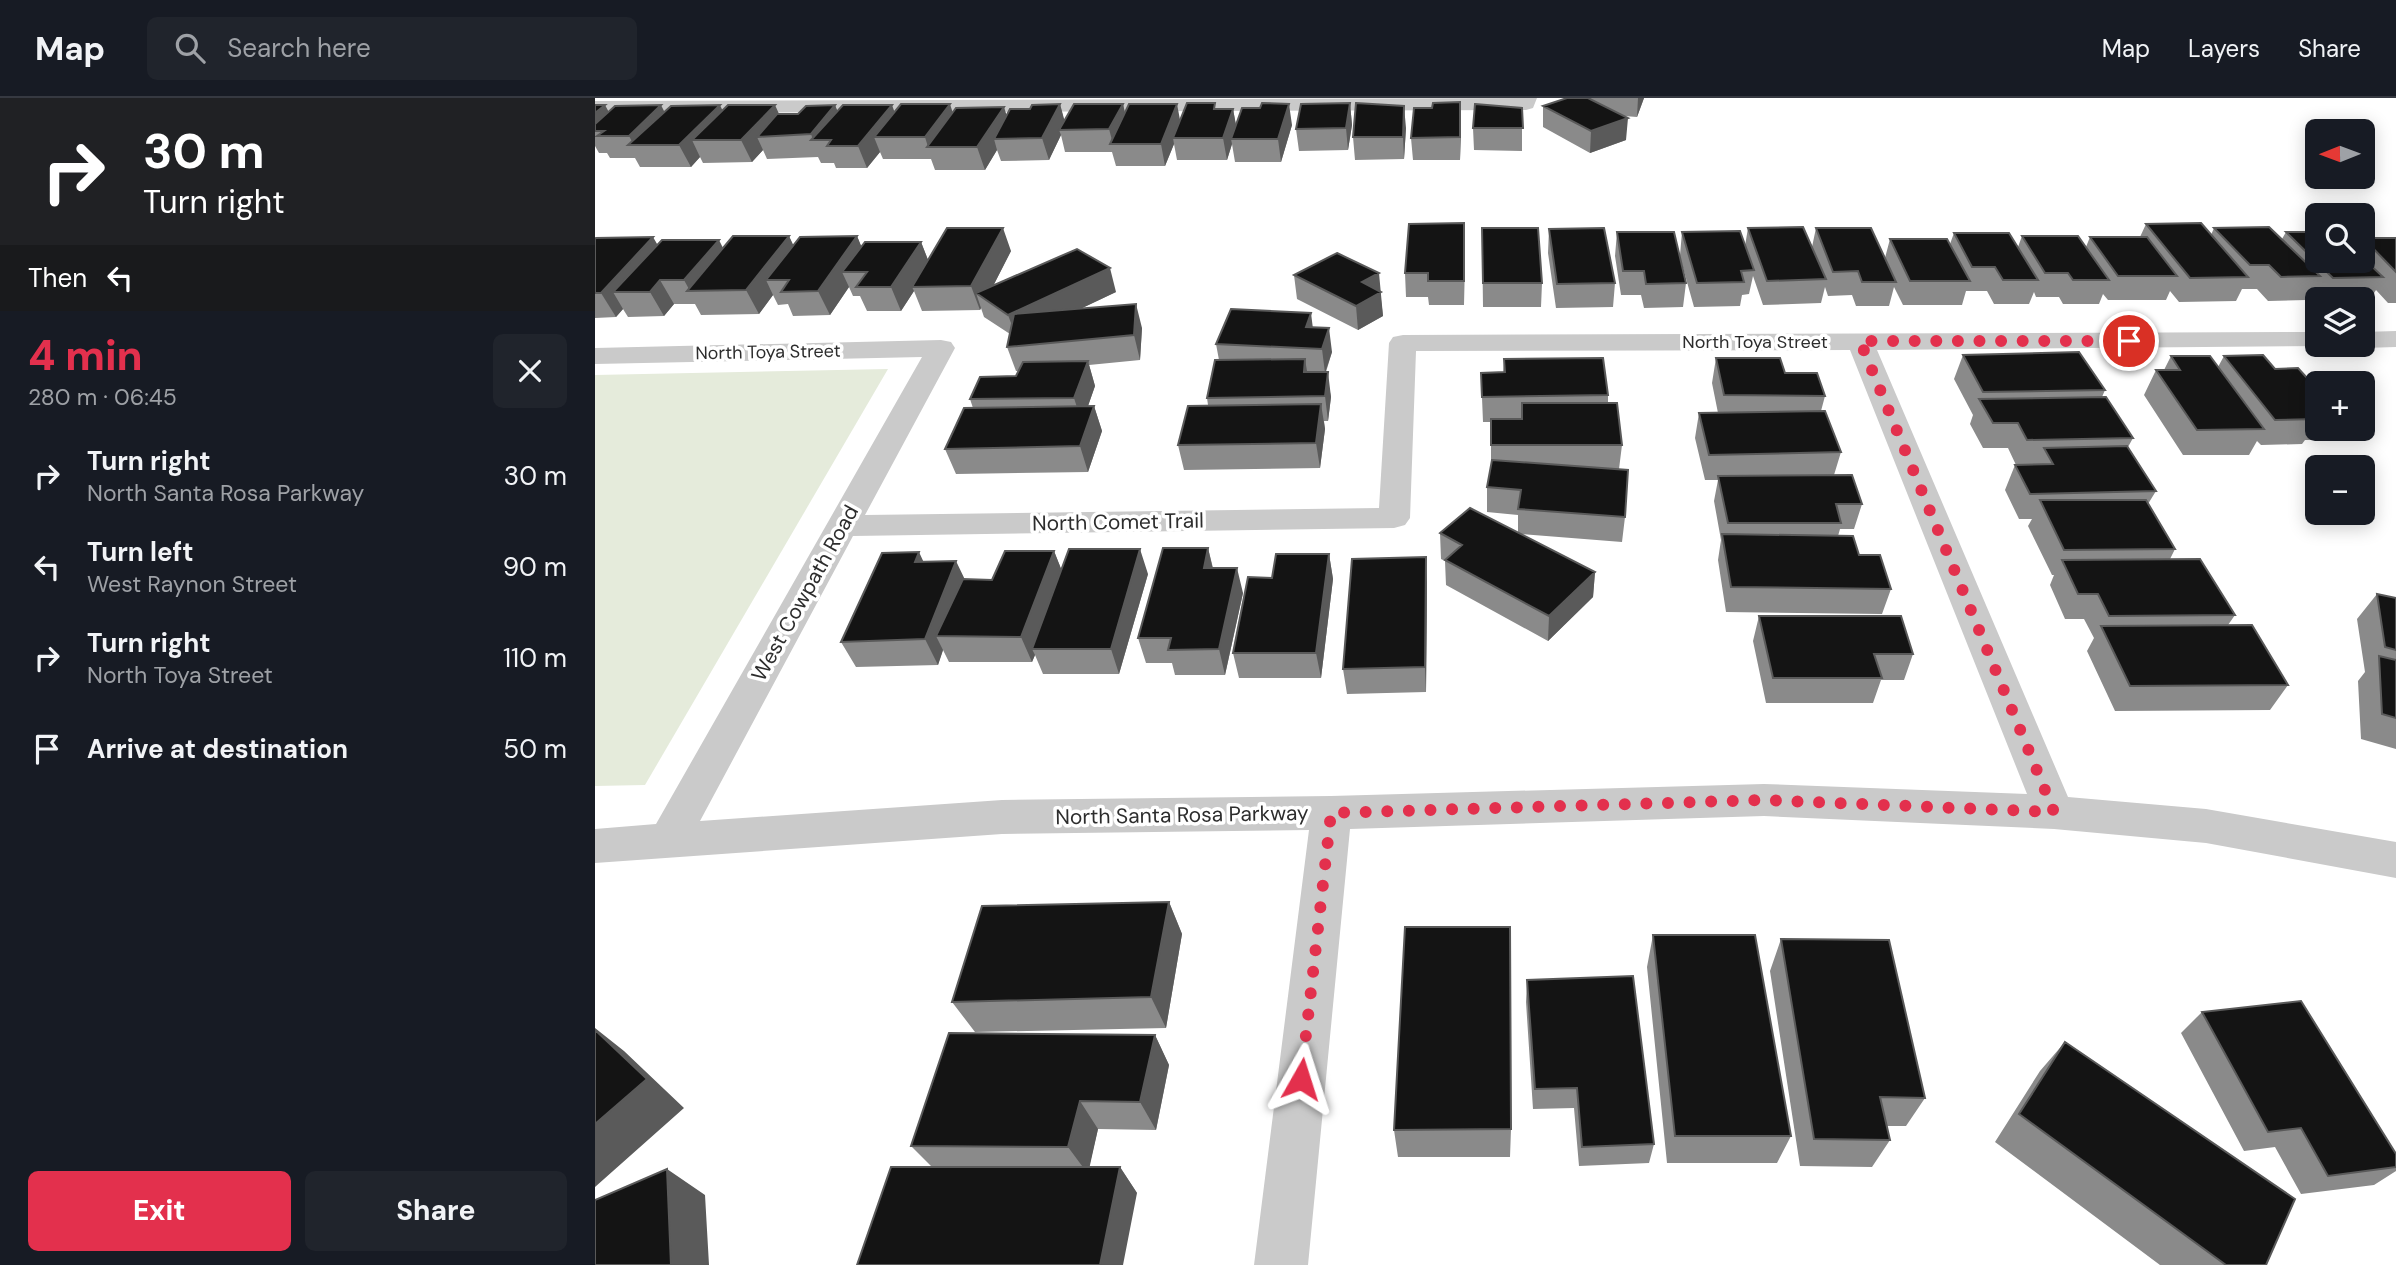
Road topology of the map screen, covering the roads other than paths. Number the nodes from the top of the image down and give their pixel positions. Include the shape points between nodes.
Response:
1 (1192, 101) edge
2 (1527, 101) edge
3 (852, 102) edge
4 (595, 107) edge
5 (2305, 340) edge
6 (2375, 340) edge
7 (2396, 340) edge
8 (1860, 341) junction
9 (941, 348) joint
10 (595, 356) edge
11 (1394, 518) joint
12 (842, 526) junction
13 (2054, 812) junction
14 (1331, 813) junction
15 (669, 839) junction
16 (595, 846) edge
17 (2396, 860) edge
18 (1281, 1265) edge

1 - 2 street
1 - 3 street
3 - 4 street
5 - 8 street, North Toya Street
6 - 7 street
8 - 11 street, North Toya Street via 1403,343
8 - 13 street
9 - 10 street, North Toya Street
9 - 12 street, West Cowpath Road
11 - 12 street, North Comet Trail
12 - 15 street, West Cowpath Road
13 - 14 street, North Santa Rosa Parkway via 1764,800
13 - 17 street, North Santa Rosa Parkway via 2206,827
14 - 15 street, North Santa Rosa Parkway via 1002,817
14 - 18 street
15 - 16 street, North Santa Rosa Parkway

